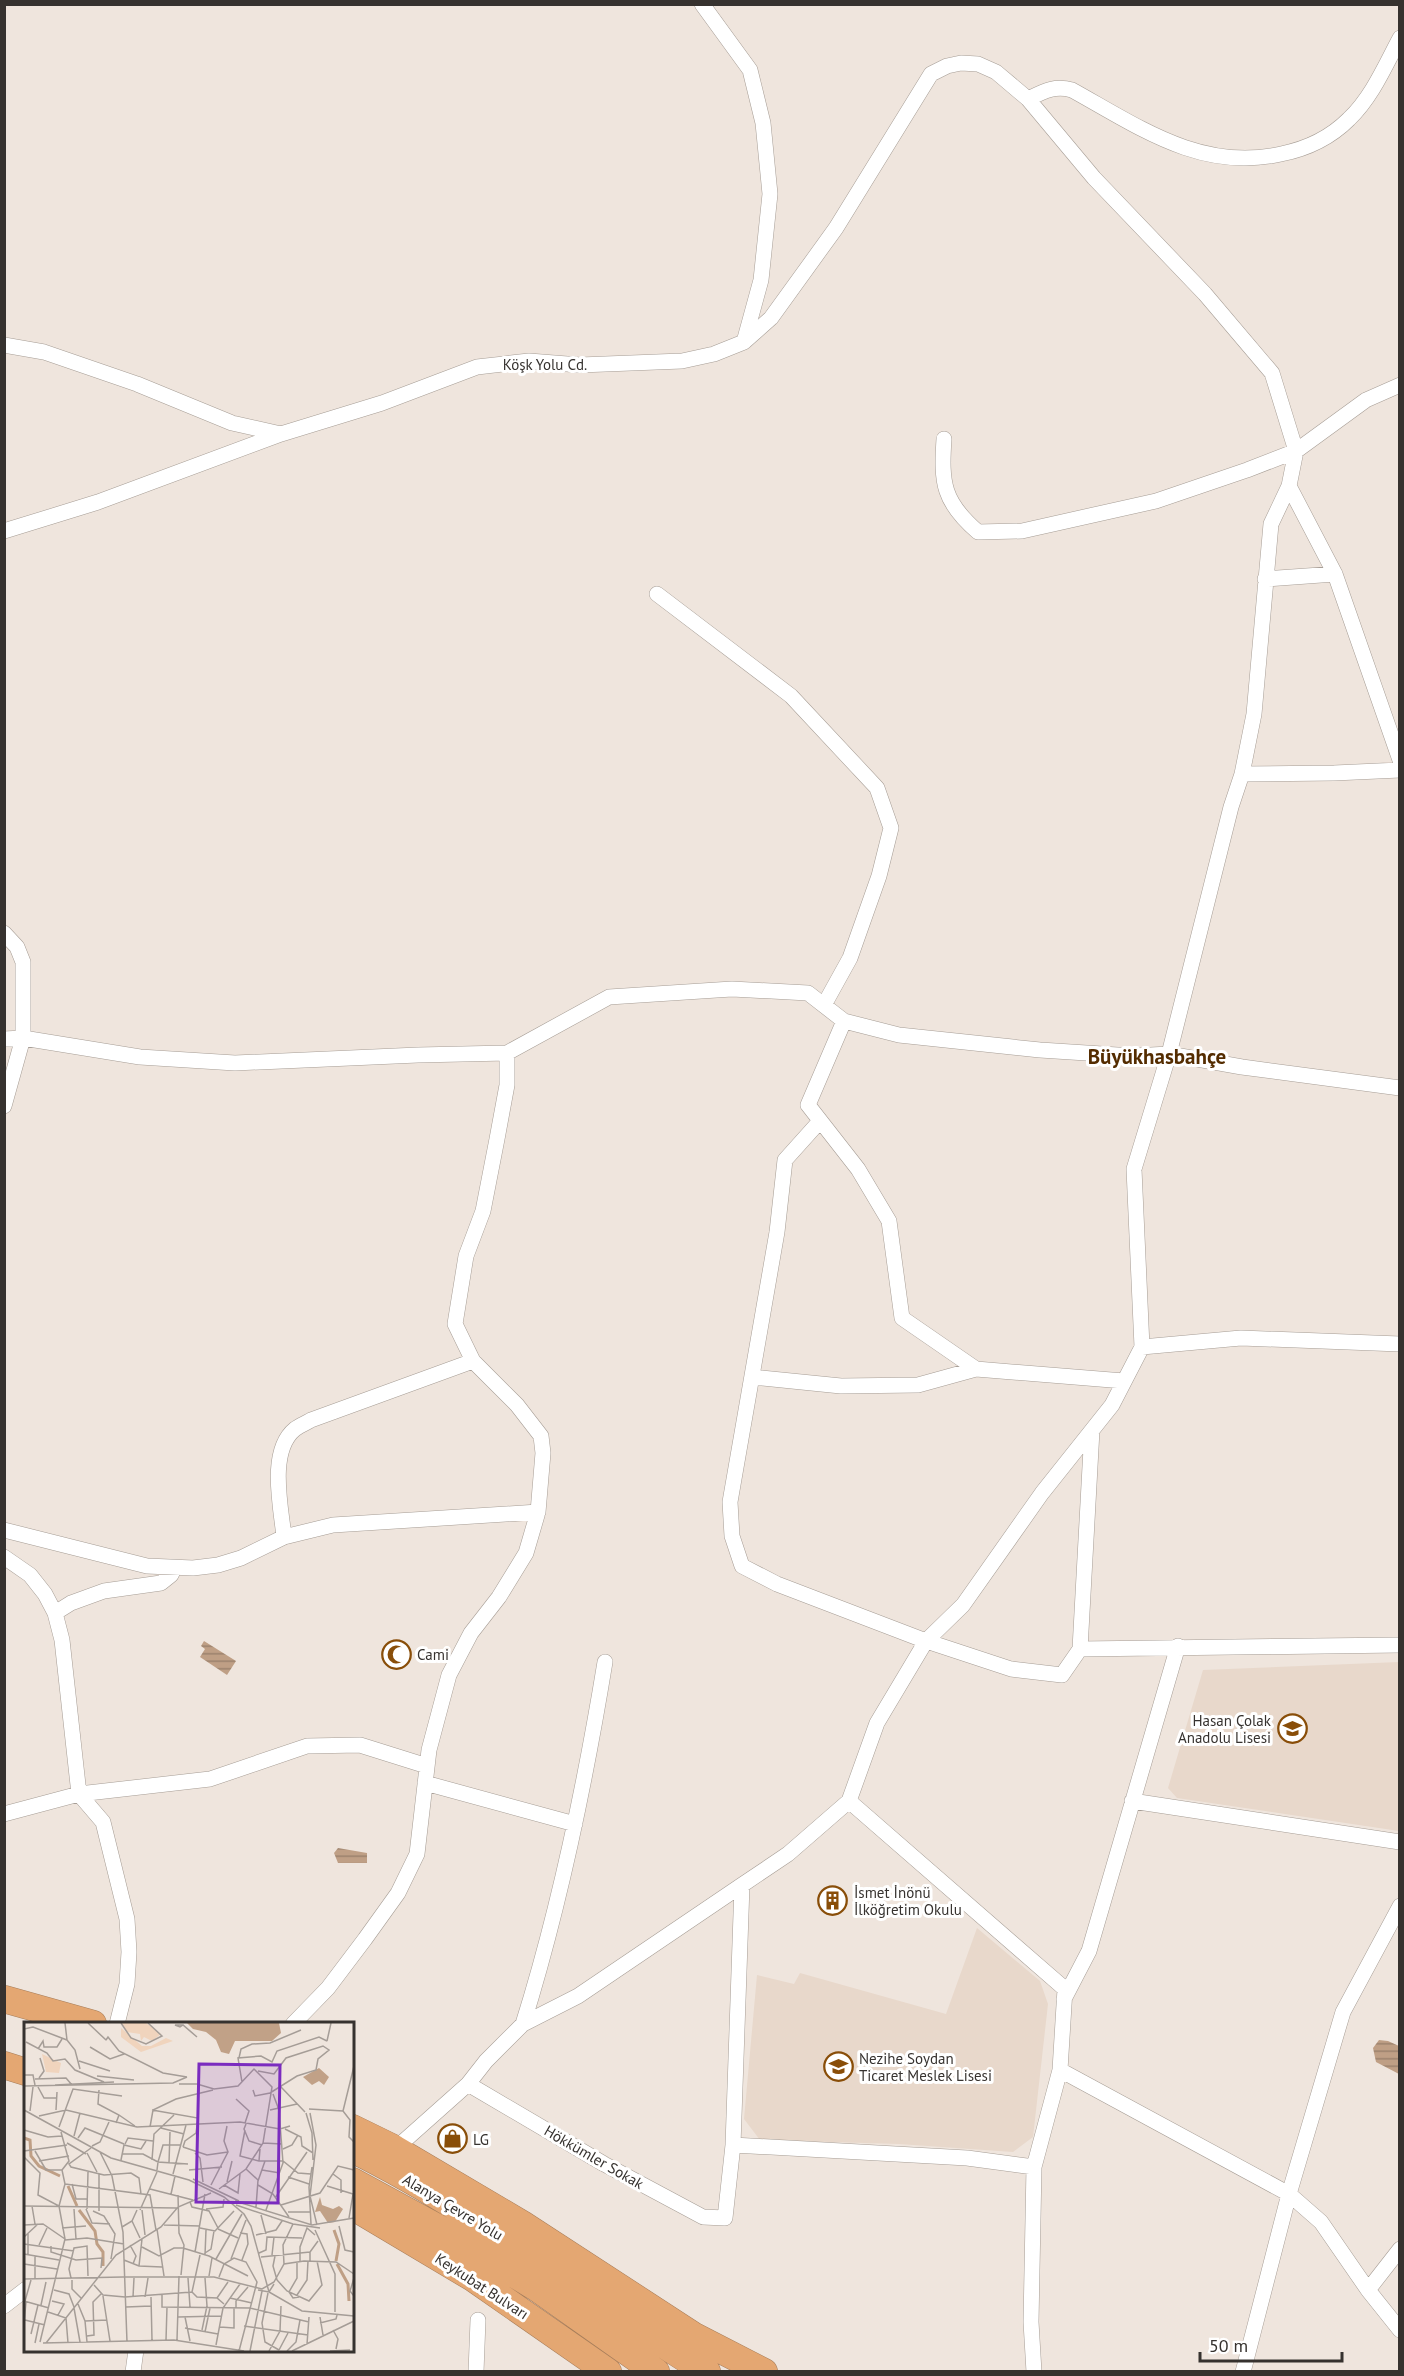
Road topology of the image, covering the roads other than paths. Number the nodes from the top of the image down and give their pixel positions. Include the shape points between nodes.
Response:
1 (702, 4) edge
2 (1400, 38) edge
3 (1028, 99) junction
4 (744, 342) junction
5 (4, 345) edge
6 (1400, 385) edge
7 (281, 434) junction
8 (944, 439) dead end
9 (1296, 451) junction
10 (1289, 486) junction
11 (4, 531) edge
12 (1335, 574) junction
13 (1265, 579) junction
14 (657, 594) dead end
15 (1400, 760) edge
16 (1400, 770) edge
17 (1242, 774) junction
18 (4, 933) edge
19 (824, 1005) junction
20 (844, 1021) junction
21 (23, 1038) junction
22 (4, 1039) edge
23 (507, 1053) junction
24 (1169, 1054) junction
25 (1400, 1088) edge
26 (4, 1106) edge
27 (820, 1121) junction
28 (1400, 1344) edge
29 (1142, 1347) junction
30 (473, 1361) junction
31 (976, 1369) junction
32 (753, 1377) junction
33 (1124, 1381) junction
34 (1092, 1430) junction
35 (538, 1512) junction
36 (4, 1530) edge
37 (284, 1537) junction
38 (4, 1557) edge
39 (174, 1569) junction
40 (55, 1612) junction
41 (926, 1641) junction
42 (1400, 1645) edge
43 (1178, 1646) junction
44 (1080, 1649) junction
45 (605, 1662) dead end
46 (427, 1766) junction
47 (425, 1783) junction
48 (79, 1794) junction
49 (849, 1801) junction
50 (1132, 1801) junction
51 (4, 1814) edge
52 (574, 1824) junction
53 (1400, 1842) edge
54 (742, 1885) junction
55 (1400, 1906) edge
56 (4, 1999) edge
57 (1064, 1999) junction
58 (4, 2016) edge
59 (24, 2022) edge
60 (86, 2022) edge
61 (118, 2022) edge
62 (295, 2022) edge
63 (523, 2024) junction
64 (4, 2047) edge
65 (24, 2052) edge
66 (4, 2065) edge
67 (1060, 2070) junction
68 (24, 2071) edge
69 (468, 2084) junction
70 (354, 2129) edge
71 (733, 2145) junction
72 (395, 2149) junction
73 (354, 2150) edge
74 (1034, 2167) junction
75 (354, 2182) edge
76 (1289, 2194) junction
77 (354, 2207) edge
78 (1400, 2249) edge
79 (544, 2279) junction
80 (1368, 2290) junction
81 (24, 2291) edge
82 (4, 2306) edge
83 (478, 2320) dead end
84 (1400, 2330) edge
85 (136, 2352) edge
86 (763, 2371) edge
87 (133, 2372) edge
88 (476, 2372) edge
89 (608, 2372) edge
90 (657, 2372) edge
91 (707, 2372) edge
92 (1034, 2372) edge
93 (1243, 2372) edge

1 - 4 street via 750,70 763,123 770,194 761,280
2 - 3 street via 1370,95 1349,120 1300,150 1267,157 1239,159 1184,149 1063,87
3 - 4 street, Köşk Yolu Cd. via 996,72 978,64 961,63 931,74 836,228 771,318
3 - 9 street via 1094,178 1205,294 1272,373
4 - 7 street, Köşk Yolu Cd. via 682,361 580,365 529,361 477,367 382,403
5 - 7 street, Köşk Yolu Cd. via 44,352 232,423
6 - 9 street via 1366,400
7 - 11 street via 98,502
8 - 9 street via 945,489 958,515 978,532 1022,531 1156,501
9 - 10 street
10 - 12 street
10 - 13 street via 1271,524
12 - 13 street
12 - 15 street
13 - 17 street via 1254,714
14 - 19 street via 791,696 877,788 891,828 850,958
16 - 17 street
17 - 24 street
18 - 21 street via 23,962
19 - 20 street
19 - 23 street via 808,993 732,989 609,997
20 - 24 street via 899,1035 966,1043 1133,1056
20 - 27 street via 808,1105
21 - 22 street
21 - 23 street via 140,1057 235,1064
21 - 26 street
23 - 30 street via 507,1085 495,1149 483,1211 466,1256 455,1324
24 - 25 street
24 - 29 street via 1134,1169
27 - 31 street via 858,1169 889,1221 902,1318
27 - 32 street via 785,1160
28 - 29 street via 1241,1338
29 - 33 street
30 - 35 street via 541,1436
30 - 37 street via 311,1420 294,1430 284,1444 279,1463
31 - 32 street via 918,1385 842,1386
31 - 33 street
32 - 41 street via 730,1502 732,1536 742,1566 777,1584
33 - 34 street via 1112,1405
34 - 41 street via 963,1605
34 - 44 street
35 - 37 street via 333,1525
35 - 46 street via 526,1553 471,1633 449,1675
36 - 39 street via 147,1566
37 - 39 street via 241,1558
38 - 40 street via 30,1575
39 - 40 street via 161,1583 87,1596
40 - 48 street via 62,1640
41 - 44 street via 1011,1669 1062,1675
41 - 49 street via 877,1723
42 - 43 street
43 - 44 street
43 - 50 street
45 - 52 street
46 - 47 street
46 - 48 street via 360,1745 307,1746 210,1779
47 - 52 street
47 - 62 street via 417,1854 398,1893 328,1988
48 - 51 street
48 - 61 street via 103,1822 127,1919 127,1984
49 - 54 street via 788,1854
49 - 57 street via 1065,1989
50 - 53 street
50 - 57 street via 1089,1951
52 - 63 street via 539,1974
54 - 63 street via 578,1996
54 - 71 street
55 - 76 street via 1343,2012
56 - 60 highway
57 - 67 street
58 - 59 highway
63 - 69 street
64 - 65 highway
66 - 68 highway
67 - 74 street
67 - 76 street
69 - 71 street, Hökkümler Sokak via 703,2217 725,2218
69 - 72 street
70 - 72 highway
71 - 74 street via 967,2158
72 - 86 highway via 522,2224 694,2336
73 - 79 highway, Alanya Çevre Yolu via 452,2204
74 - 92 street
75 - 79 highway, Alanya Çevre Yolu
76 - 80 street via 1321,2222
76 - 93 street
77 - 89 highway, Keykubat Bulvarı via 473,2278
78 - 80 street
79 - 90 highway, Keykubat Bulvarı
79 - 91 highway
80 - 84 street
81 - 82 street
83 - 88 street
85 - 87 street

